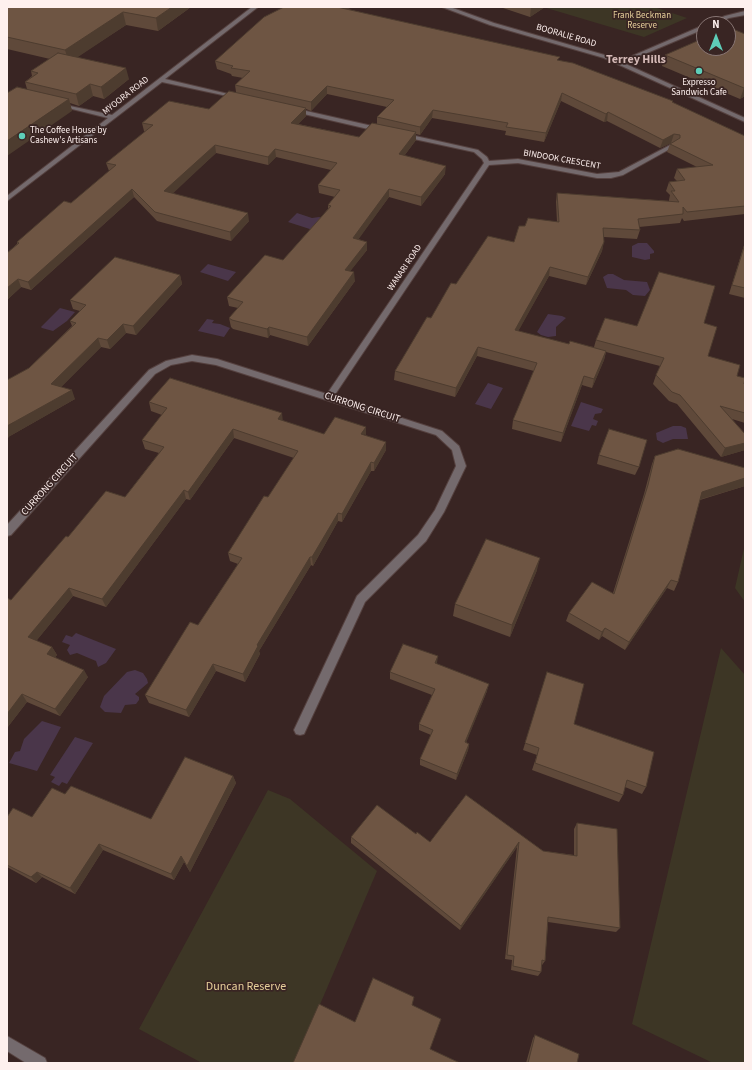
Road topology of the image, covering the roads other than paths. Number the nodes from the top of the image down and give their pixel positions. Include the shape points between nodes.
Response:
1 (255, 7) edge
2 (445, 7) edge
3 (745, 13) edge
4 (732, 16) edge
5 (696, 29) edge
6 (619, 63) junction
7 (161, 80) junction
8 (245, 99) edge
9 (50, 102) edge
10 (283, 108) edge
11 (113, 117) junction
12 (745, 120) edge
13 (674, 145) edge
14 (487, 163) junction
15 (7, 199) edge
16 (329, 397) junction
17 (7, 532) edge
18 (300, 730) dead end
19 (7, 1043) edge
20 (40, 1063) edge

1 - 7 street, MYOORA ROAD
2 - 6 street, BOORALIE ROAD
3 - 4 street
5 - 6 street
6 - 12 street, BOORALIE ROAD
7 - 8 street
7 - 11 street, MYOORA ROAD
9 - 11 street
10 - 14 street via 476,151
11 - 15 street, MYOORA ROAD
13 - 14 street, BINDOOK CRESCENT via 621,174 611,176 597,176 518,161
14 - 16 street, WANARI ROAD
16 - 17 street, CURRONG CIRCUIT via 213,361 192,358 169,364 152,372
16 - 18 street, CURRONG CIRCUIT via 440,433 456,448 461,466 439,512 422,538 361,599
19 - 20 street

